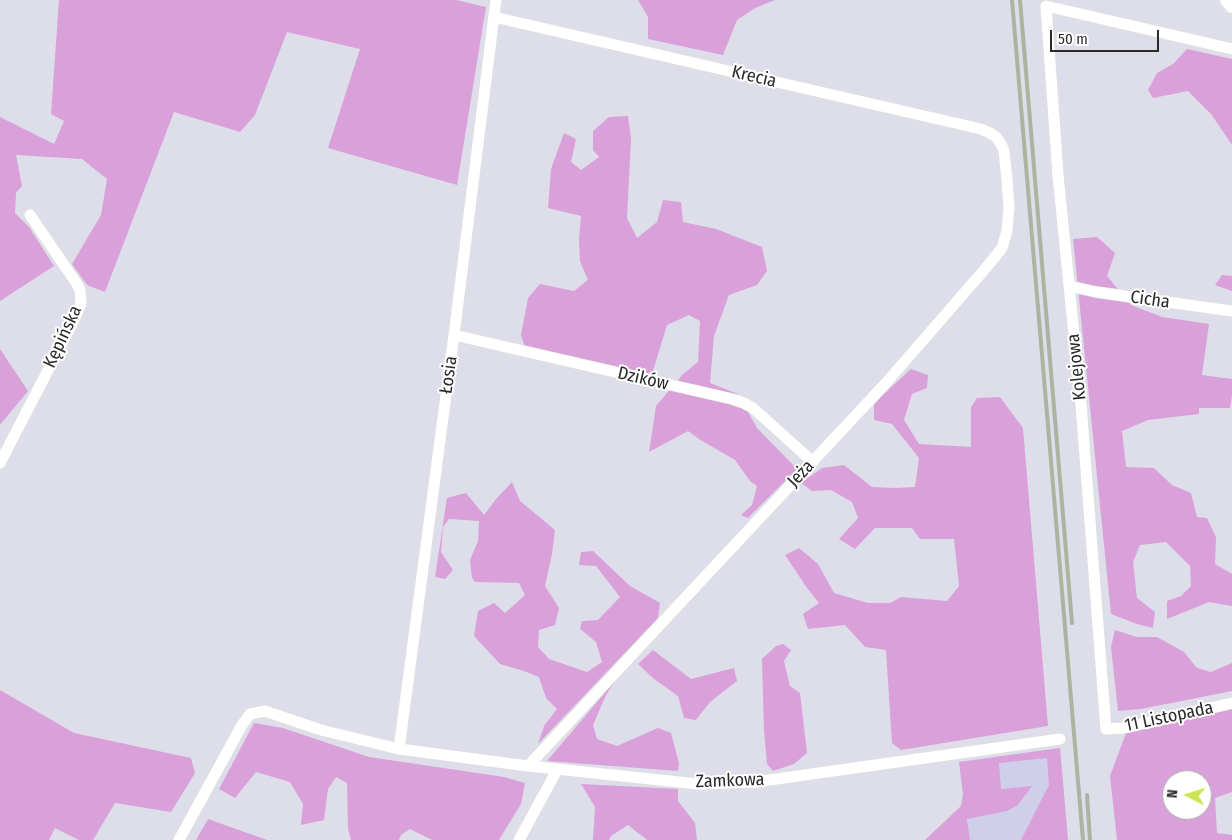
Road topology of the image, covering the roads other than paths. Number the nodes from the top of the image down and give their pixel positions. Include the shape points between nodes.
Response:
1 (496, 0) edge
2 (1227, 0) edge
3 (1232, 6) edge
4 (494, 17) junction
5 (1232, 49) edge
6 (1004, 151) joint
7 (30, 214) dead end
8 (1069, 286) junction
9 (1232, 311) edge
10 (454, 336) junction
11 (813, 462) junction
12 (0, 463) edge
13 (1232, 703) edge
14 (1106, 729) joint
15 (1060, 739) dead end
16 (399, 749) junction
17 (528, 766) junction
18 (557, 770) junction
19 (179, 840) edge
20 (519, 840) edge

1 - 4 street, Łosia
2 - 3 street
4 - 6 street, Krecia via 982,129 996,137
4 - 10 street, Łosia
5 - 8 street, Kolejowa via 1046,6
6 - 11 street, Jeża via 1008,207 1002,248
7 - 12 street, Kępińska via 77,284 81,303
8 - 9 street, Cicha
8 - 14 street, Kolejowa
10 - 11 street, Dzików via 744,403
10 - 16 street, Łosia
11 - 17 street, Jeża
13 - 14 street, 11 Listopada via 1124,728
15 - 18 street, Zamkowa via 755,782 698,784
16 - 17 street, Zamkowa
16 - 19 street, Zamkowa via 321,730 265,711 250,714
17 - 18 street, Zamkowa
18 - 20 street

